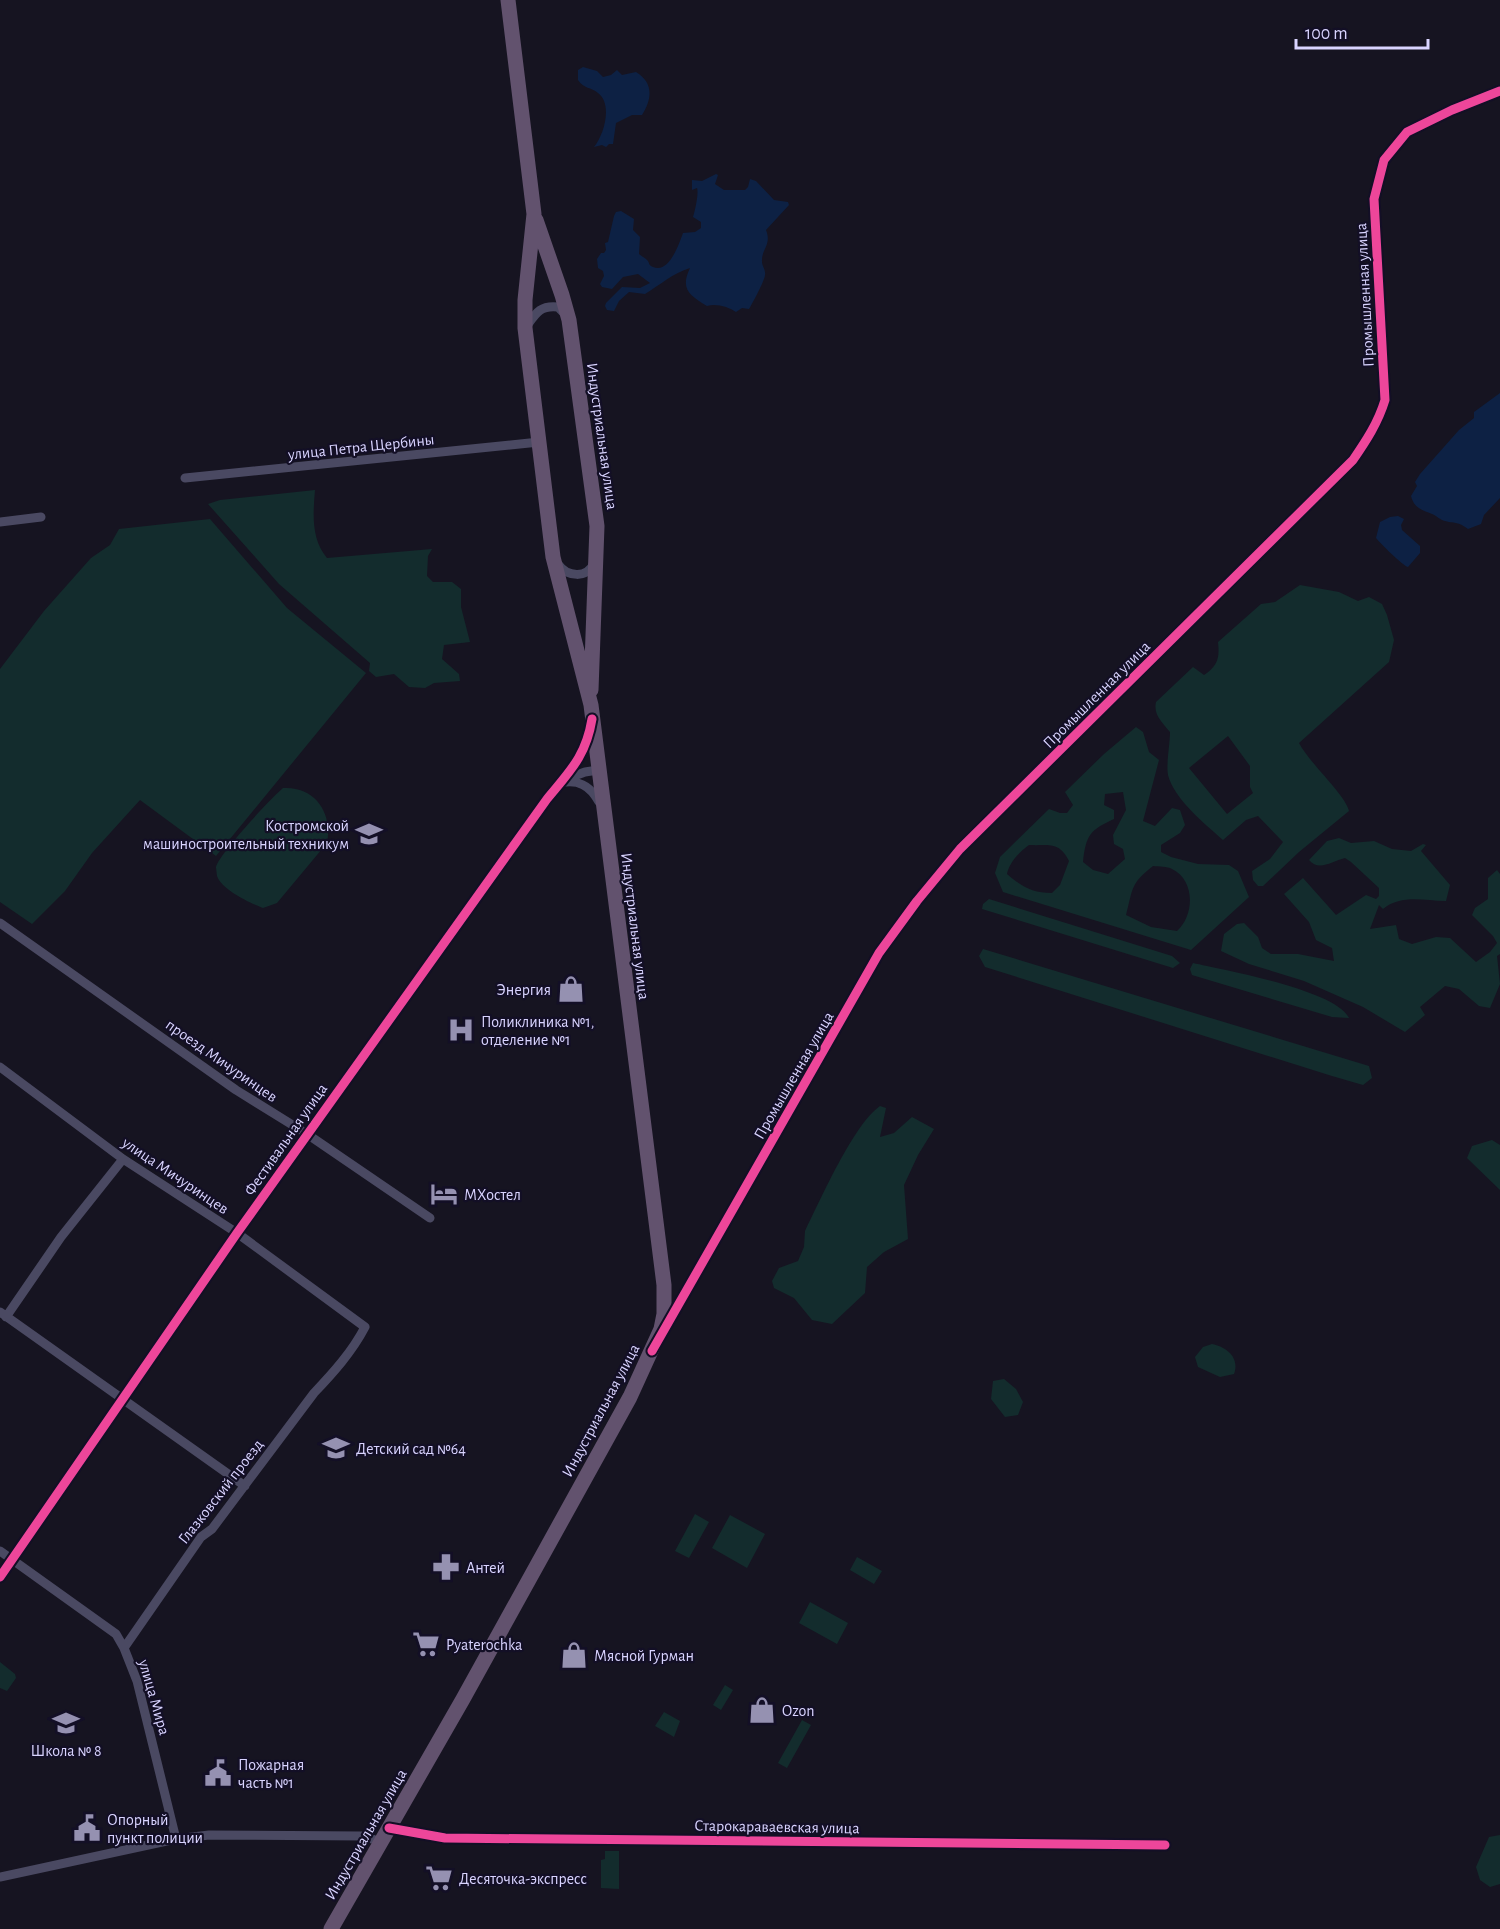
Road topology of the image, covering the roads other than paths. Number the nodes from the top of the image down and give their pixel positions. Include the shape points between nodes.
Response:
1 (508, 0) edge
2 (1500, 92) edge
3 (534, 214) junction
4 (569, 320) junction
5 (525, 328) junction
6 (539, 442) junction
7 (185, 478) dead end
8 (41, 517) dead end
9 (0, 522) edge
10 (597, 555) junction
11 (553, 556) junction
12 (591, 712) junction
13 (598, 770) junction
14 (560, 783) junction
15 (603, 809) junction
16 (0, 922) edge
17 (0, 1067) edge
18 (307, 1134) junction
19 (123, 1159) junction
20 (430, 1218) dead end
21 (237, 1233) junction
22 (3, 1314) edge
23 (365, 1327) joint
24 (652, 1351) junction
25 (123, 1400) junction
26 (245, 1485) junction
27 (0, 1551) edge
28 (12, 1560) junction
29 (0, 1577) edge
30 (124, 1648) junction
31 (389, 1828) junction
32 (176, 1839) junction
33 (381, 1842) junction
34 (1165, 1845) dead end
35 (0, 1877) edge
36 (331, 1929) edge

1 - 3 highway, Индустриальная улица
2 - 24 street, Промышленная улица via 1407,132 1384,160 1374,199 1385,400 1367,440 1353,460 960,849 917,901 879,953
3 - 4 highway, Индустриальная улица
3 - 5 highway, Индустриальная улица
4 - 5 street via 558,307 548,306
4 - 10 highway, Индустриальная улица via 597,526
5 - 6 highway, Индустриальная улица
6 - 7 street, улица Петра Щербины
6 - 11 highway, Индустриальная улица
8 - 9 street
10 - 11 street via 591,570 571,575 561,569
10 - 12 highway, Индустриальная улица
11 - 12 highway, Индустриальная улица
12 - 13 highway, Индустриальная улица
12 - 14 street, Фестивальная улица via 589,738 573,769
13 - 14 street via 585,771
13 - 15 highway, Индустриальная улица
14 - 15 street via 570,781 589,787
14 - 18 street, Фестивальная улица
15 - 24 highway, Индустриальная улица via 664,1285 664,1314
16 - 18 street, проезд Мичуринцев via 236,1090
17 - 19 street, улица Мичуринцев
18 - 20 street, проезд Мичуринцев
18 - 21 street, Фестивальная улица
19 - 21 street, улица Мичуринцев
19 - 22 street
21 - 23 street, улица Мичуринцев
21 - 25 street, Фестивальная улица
22 - 25 street
23 - 26 street, Глазковский проезд via 357,1343
24 - 31 highway, Индустриальная улица
25 - 26 street
25 - 28 street, Фестивальная улица
26 - 30 street, Глазковский проезд via 212,1529 201,1537
27 - 28 street, улица Мира
28 - 29 street, Фестивальная улица
28 - 30 street, улица Мира via 116,1634
30 - 32 street, улица Мира via 137,1681
31 - 33 highway, Индустриальная улица
31 - 34 street, Старокараваевская улица via 445,1838
32 - 33 street via 208,1835 363,1836
32 - 35 street
33 - 36 highway, Индустриальная улица

